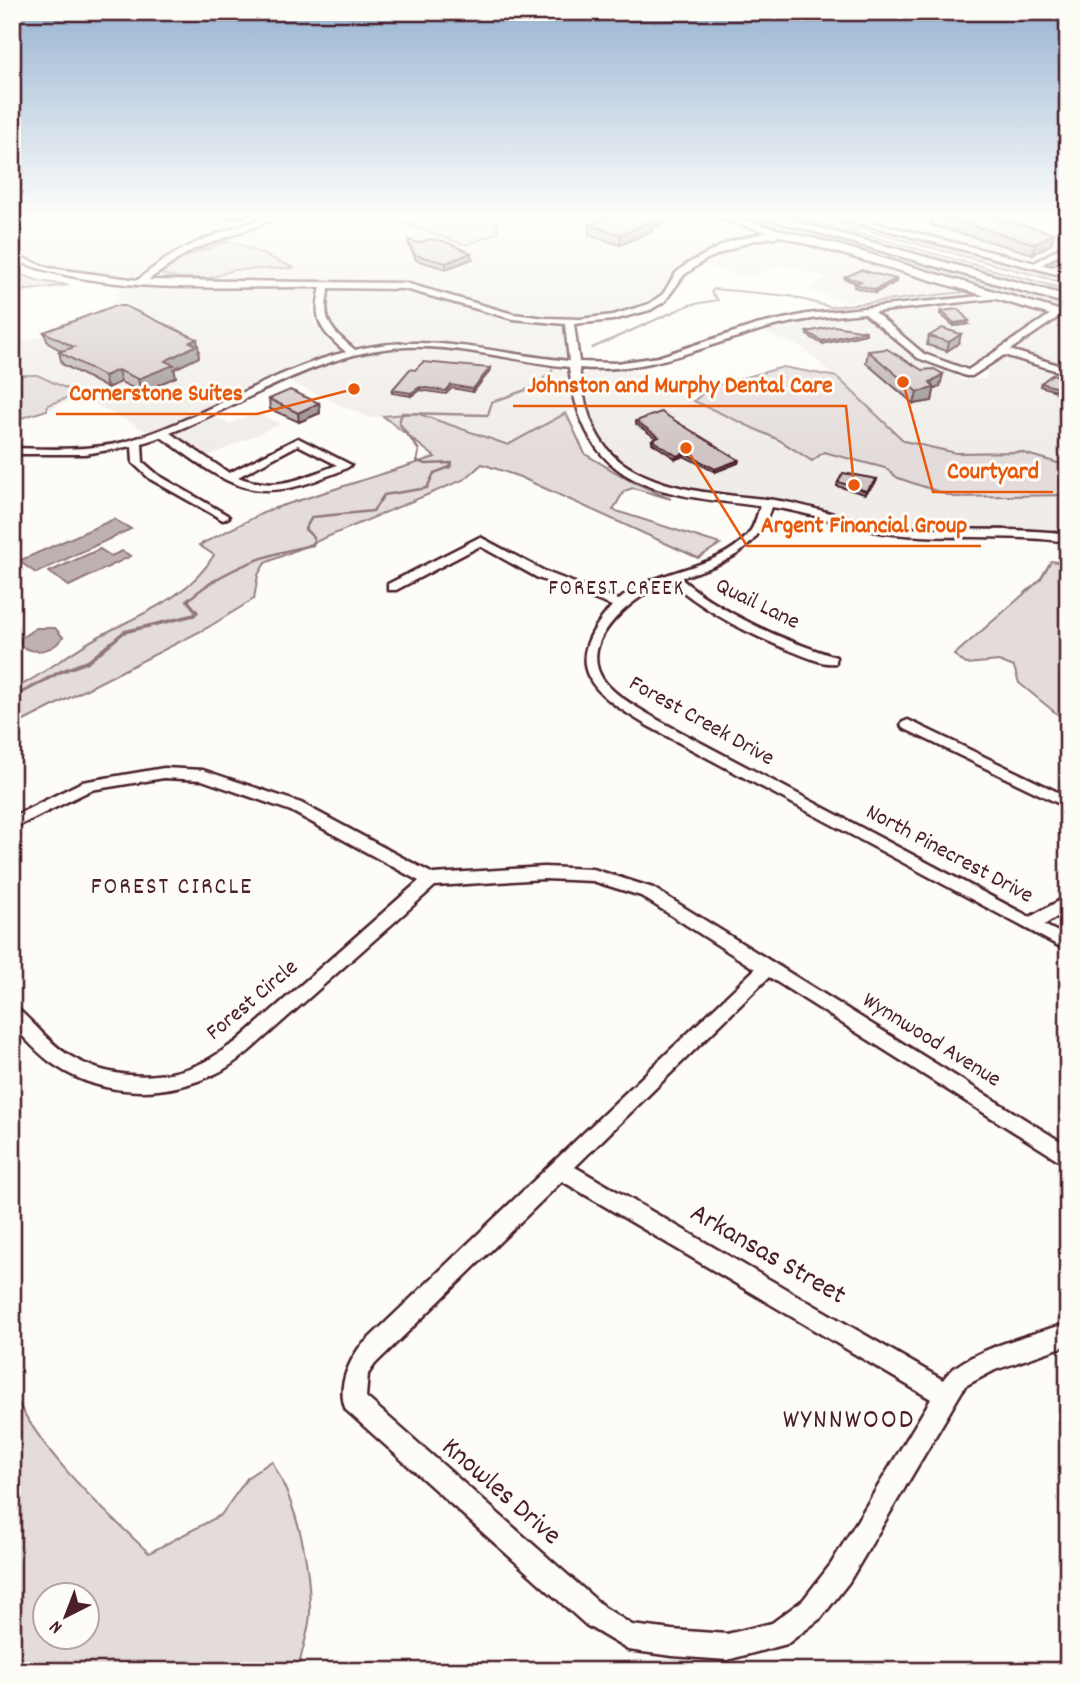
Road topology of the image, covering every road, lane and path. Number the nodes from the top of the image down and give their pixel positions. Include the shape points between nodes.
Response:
1 (324, 293) edge
2 (436, 293) edge
3 (669, 293) edge
4 (984, 293) edge
5 (1041, 293) edge
6 (996, 296) junction
7 (1068, 300) edge
8 (867, 311) junction
9 (1062, 315) edge
10 (569, 322) junction
11 (1002, 351) junction
12 (353, 353) junction
13 (575, 366) junction
14 (1068, 371) edge
15 (162, 433) junction
16 (137, 441) junction
17 (12, 451) edge
18 (31, 452) junction
19 (12, 459) edge
20 (229, 477) junction
21 (767, 503) junction
22 (223, 517) dead end
23 (1068, 538) edge
24 (671, 576) junction
25 (392, 587) dead end
26 (620, 605) junction
27 (831, 660) dead end
28 (908, 725) dead end
29 (1068, 803) edge
30 (808, 806) joint
31 (12, 824) edge
32 (431, 880) junction
33 (1068, 902) edge
34 (1030, 925) junction
35 (1068, 945) edge
36 (768, 967) junction
37 (12, 1014) edge
38 (1068, 1157) edge
39 (558, 1168) junction
40 (1068, 1334) edge
41 (946, 1395) junction

1 - 12 street via 319,309 324,327
2 - 10 street via 513,317
3 - 10 street via 648,308
4 - 6 main road
5 - 7 highway
6 - 8 street
6 - 9 main road
8 - 11 street via 921,356 968,373
8 - 13 street via 782,322 657,361
9 - 11 street
10 - 13 street
11 - 14 street
12 - 13 street via 395,345 421,346
12 - 15 street
13 - 21 street via 583,414 598,445 613,459 679,491
15 - 16 street
15 - 20 street
16 - 18 street via 105,449
16 - 22 street via 138,463
17 - 18 street
18 - 19 street
20 - 20 street via 257,488 279,489 346,465 298,441
21 - 23 street via 886,530 1020,532
21 - 24 street, Forest Creek Drive via 755,534 744,545
24 - 26 street, Forest Creek Drive
24 - 27 street, Quail Lane via 724,615
25 - 26 street via 480,541 542,575
26 - 30 street, Forest Creek Drive via 588,655 593,674 608,693 653,723
28 - 29 street
30 - 34 street, North Pinecrest Drive
31 - 32 street via 87,786 164,773 203,775 296,807
32 - 36 street via 544,873 593,876 647,892
32 - 37 street, Forest Circle via 242,1047 209,1069 173,1080 130,1085 94,1077 63,1061
33 - 34 street
34 - 35 street, North Pinecrest Drive
36 - 38 street, Wynnwood Avenue
36 - 39 street, Knowles Drive
39 - 41 street, Arkansas Street
39 - 41 street, Knowles Drive via 367,1356 357,1371 354,1402 595,1616 628,1637 727,1647 779,1635 812,1609 840,1573
40 - 41 street, Knowles Drive via 990,1361 957,1378

